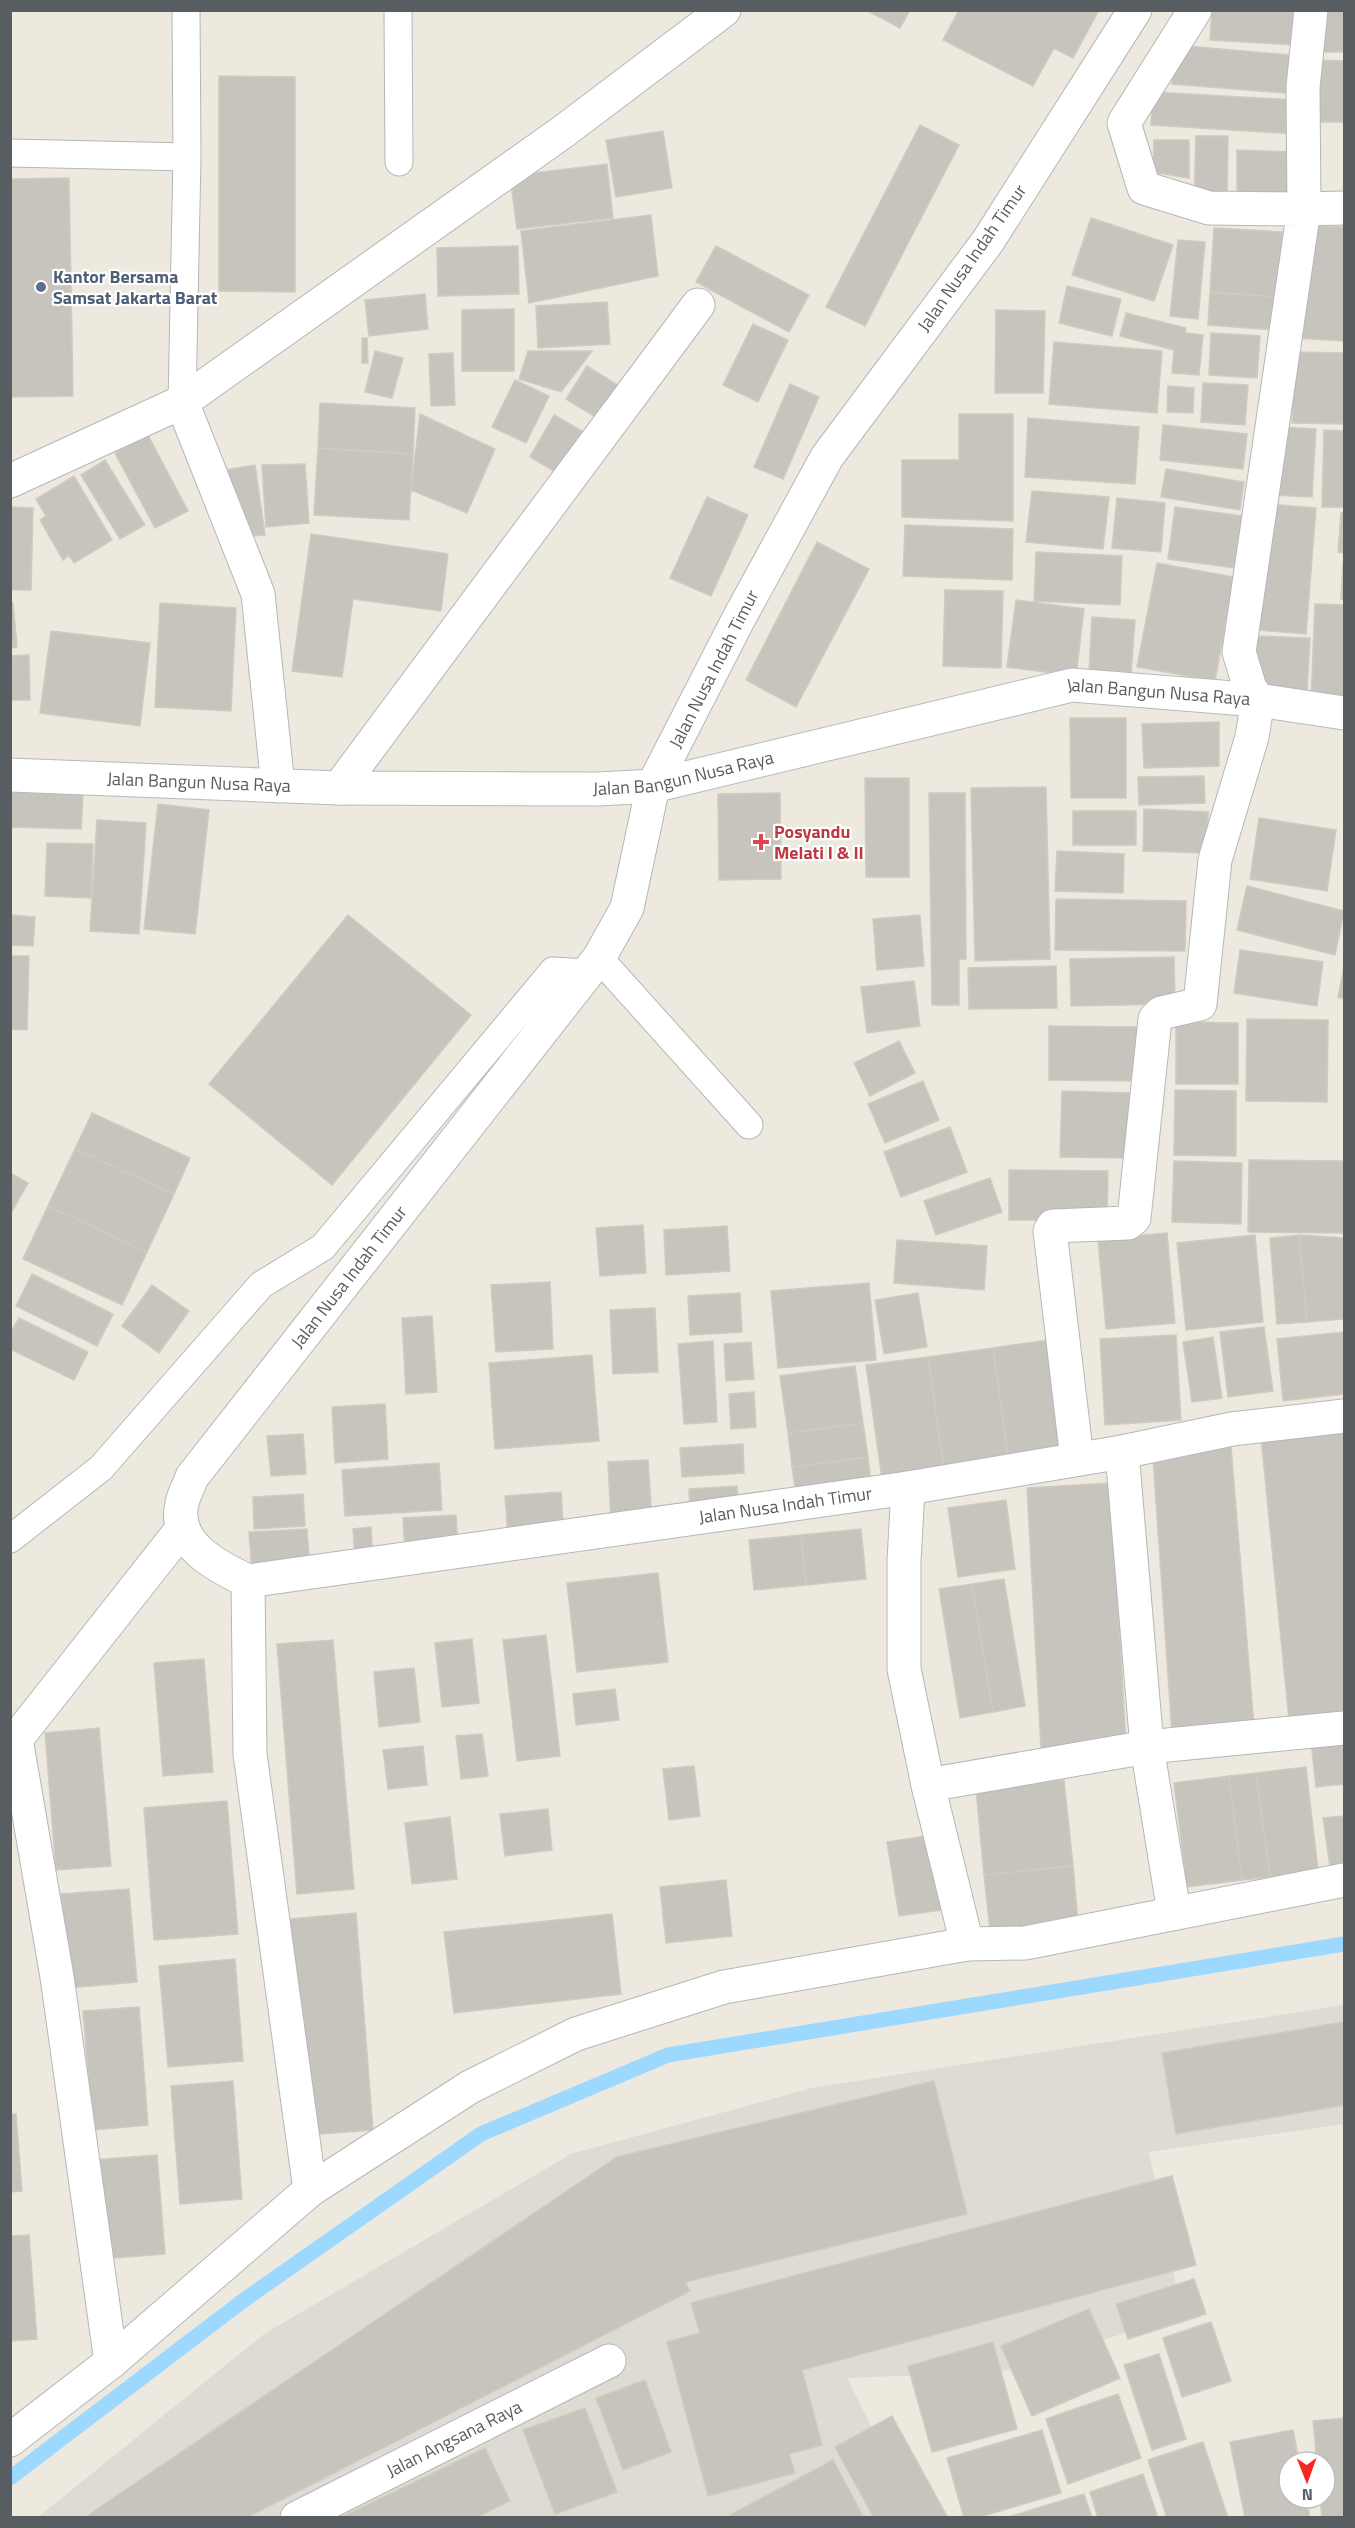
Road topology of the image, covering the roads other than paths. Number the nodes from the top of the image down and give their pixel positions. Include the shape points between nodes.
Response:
1 (186, 10) edge
2 (398, 10) edge
3 (724, 10) edge
4 (1135, 10) edge
5 (1194, 10) edge
6 (1311, 10) edge
7 (10, 153) edge
8 (187, 157) junction
9 (399, 162) dead end
10 (1344, 208) edge
11 (1304, 209) junction
12 (698, 305) dead end
13 (182, 402) junction
14 (10, 481) edge
15 (1258, 700) junction
16 (1344, 713) edge
17 (10, 775) edge
18 (278, 786) junction
19 (653, 786) junction
20 (339, 788) junction
21 (593, 966) junction
22 (749, 1125) dead end
23 (1344, 1416) edge
24 (1122, 1452) junction
25 (1077, 1459) junction
26 (908, 1488) junction
27 (182, 1529) junction
28 (10, 1539) edge
29 (248, 1581) junction
30 (1344, 1728) edge
31 (13, 1743) edge
32 (1147, 1747) junction
33 (928, 1785) junction
34 (1344, 1880) edge
35 (1174, 1912) junction
36 (967, 1944) junction
37 (310, 2190) junction
38 (609, 2361) dead end
39 (111, 2362) junction
40 (10, 2440) edge
41 (297, 2517) edge

1 - 8 lane
2 - 9 lane
3 - 13 street via 564,131
4 - 19 street, Jalan Nusa Indah Timur via 988,241 827,457
5 - 11 street via 1124,123 1144,188 1209,208
6 - 11 street via 1303,87
7 - 8 lane
8 - 13 lane
10 - 11 street
11 - 15 street via 1239,652 1250,688
12 - 20 street
13 - 14 street
13 - 18 street via 258,594
15 - 16 street, Jalan Bangun Nusa Raya
15 - 19 street, Jalan Bangun Nusa Raya via 1072,686
15 - 25 street via 1252,736 1215,860 1200,1004 1161,1013 1155,1019 1134,1218 1128,1223 1053,1226 1050,1231
17 - 18 street, Jalan Bangun Nusa Raya
18 - 20 street, Jalan Bangun Nusa Raya
19 - 20 street, Jalan Bangun Nusa Raya
19 - 21 street, Jalan Nusa Indah Timur via 627,908
21 - 22 lane
21 - 27 street, Jalan Nusa Indah Timur via 192,1477 182,1504
21 - 28 lane via 553,971 323,1247 261,1285 101,1468
23 - 24 street, Jalan Nusa Indah Timur via 1232,1429
24 - 25 street, Jalan Nusa Indah Timur
24 - 32 street
25 - 26 street, Jalan Nusa Indah Timur
26 - 29 street, Jalan Nusa Indah Timur
26 - 33 street via 904,1669
27 - 29 street via 206,1557
27 - 31 street
29 - 37 street via 250,1754
30 - 32 street
31 - 39 street via 57,1977
32 - 33 street
32 - 35 street
33 - 36 street
34 - 35 street
35 - 36 street via 1025,1943
36 - 37 street via 724,1987 576,2034 470,2087
37 - 39 street
38 - 41 street, Jalan Angsana Raya
39 - 40 street

